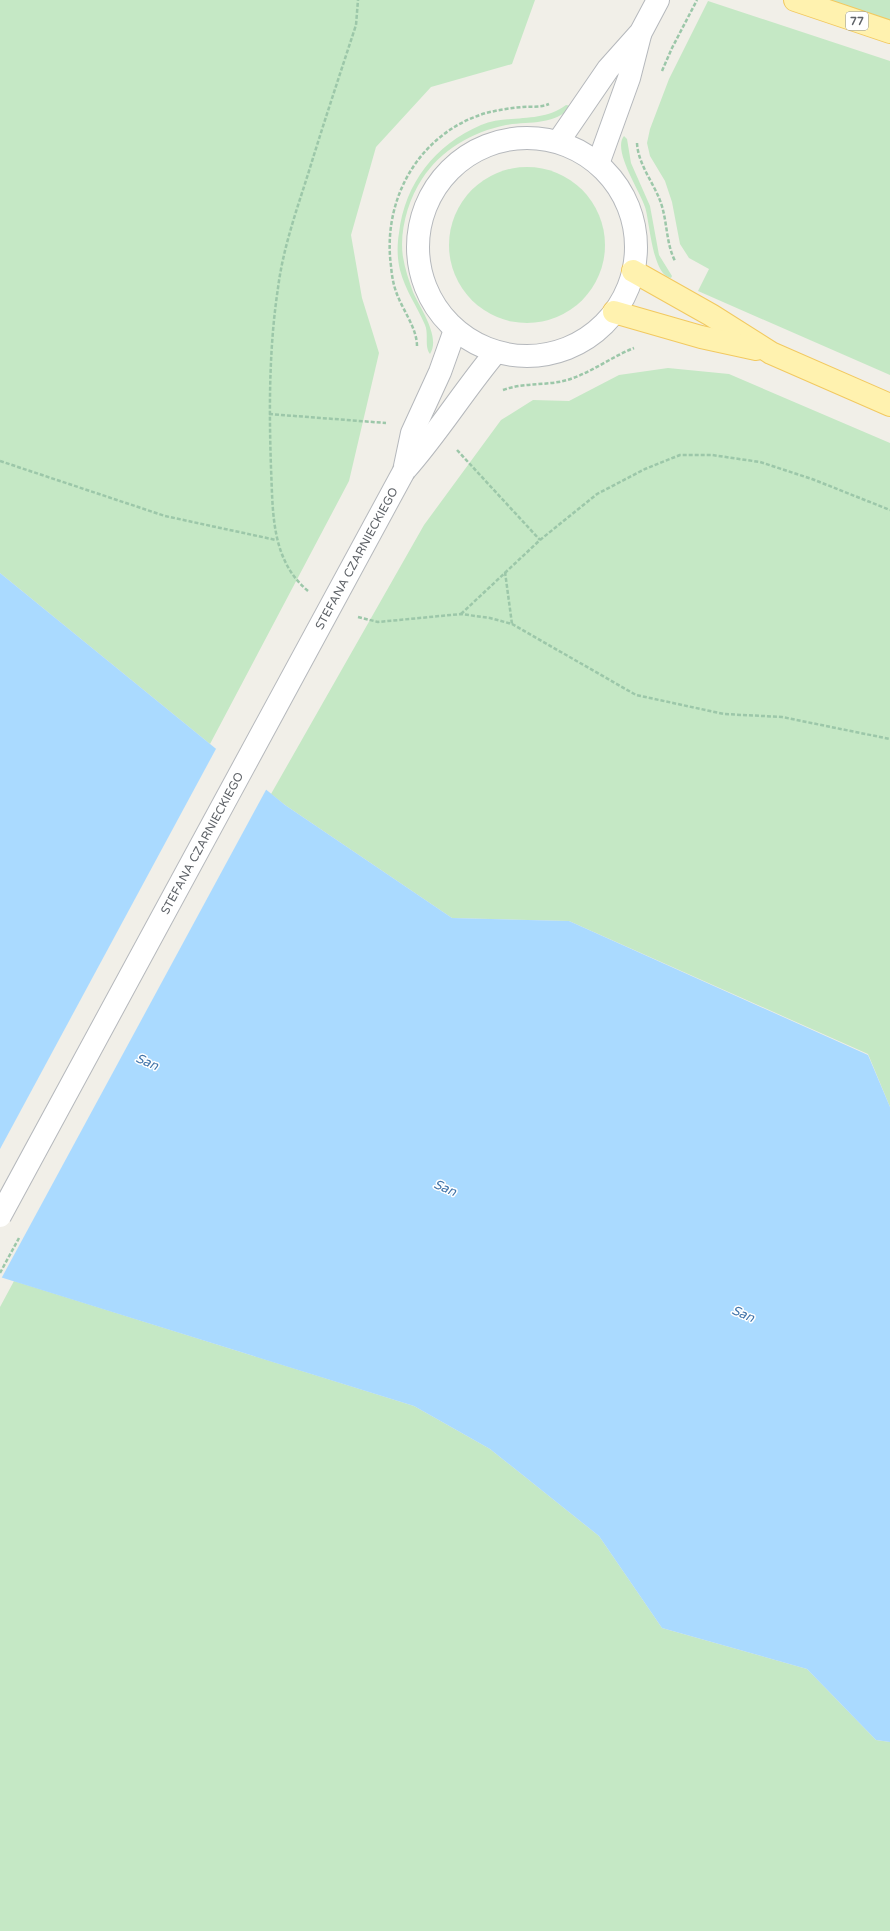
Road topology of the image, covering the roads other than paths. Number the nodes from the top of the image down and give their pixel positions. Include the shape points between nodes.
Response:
1 (658, 0) edge
2 (795, 0) edge
3 (641, 32) junction
4 (890, 32) edge
5 (558, 142) junction
6 (598, 164) junction
7 (633, 271) junction
8 (614, 312) junction
9 (455, 330) junction
10 (496, 352) junction
11 (771, 353) junction
12 (890, 405) edge
13 (404, 471) junction
14 (0, 1216) edge

1 - 3 street
2 - 4 main road, 77
3 - 5 street via 608,69
3 - 6 street via 630,78
5 - 6 street via 580,151
5 - 9 street via 522,137 485,145 454,165 430,194 418,229 418,266 431,302
6 - 7 street via 618,186 631,212 636,242
7 - 8 street via 626,292
7 - 11 main road via 711,315
8 - 10 street via 591,336 561,351 529,357
8 - 11 main road
9 - 10 street via 474,344
9 - 13 street, STEFANA CZARNIECKIEGO via 440,372 412,433
10 - 13 street, STEFANA CZARNIECKIEGO
11 - 12 main road
13 - 14 street, STEFANA CZARNIECKIEGO, bridge

